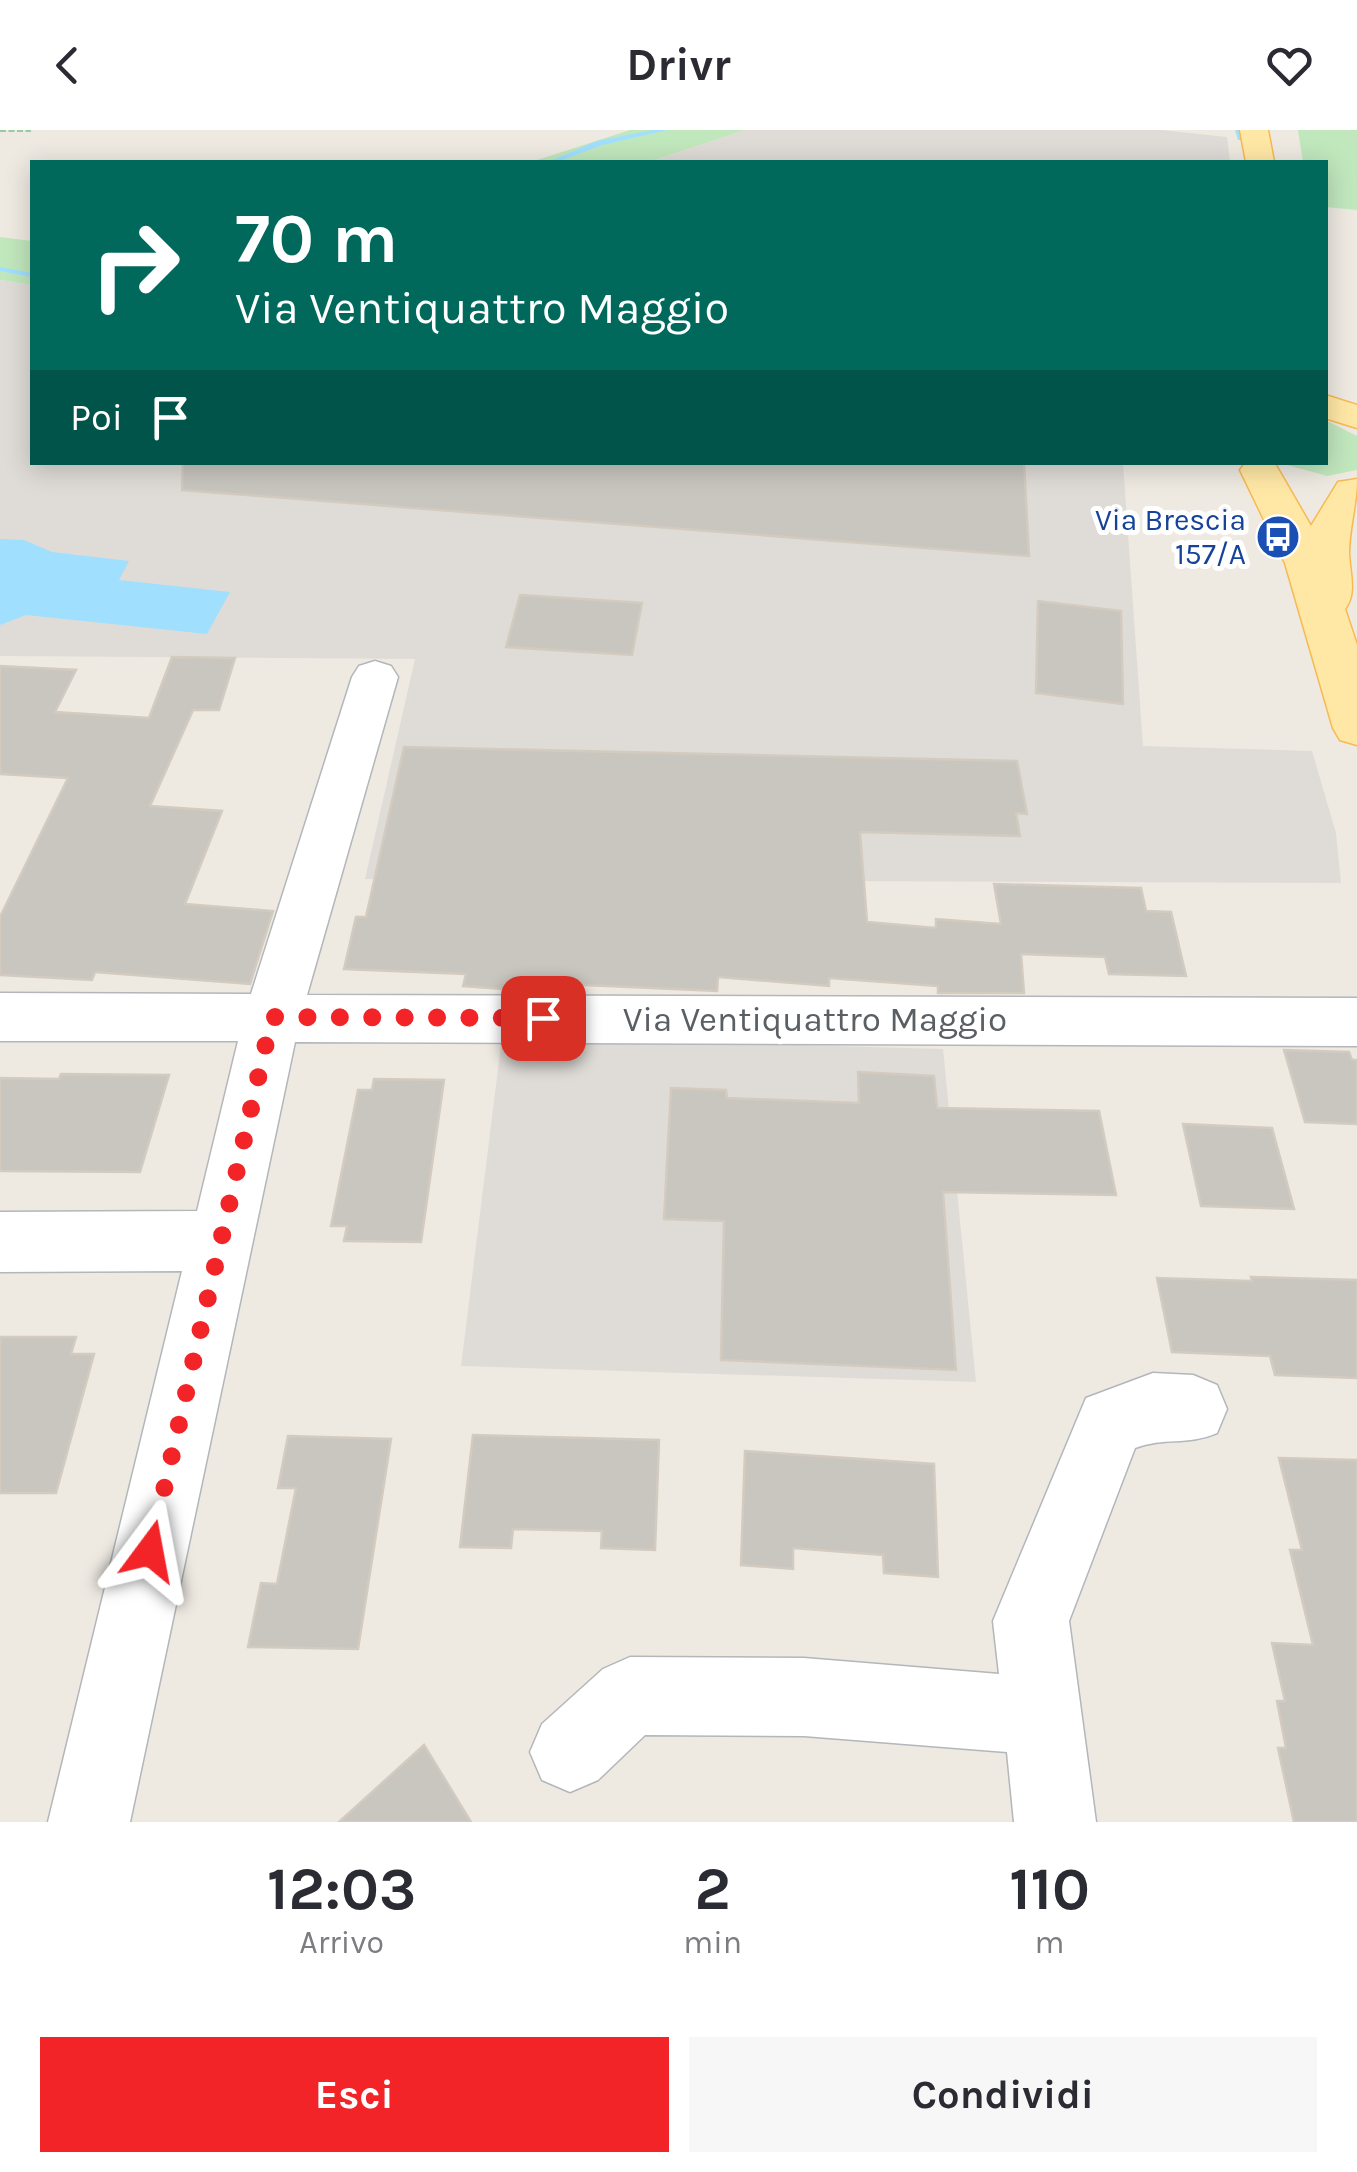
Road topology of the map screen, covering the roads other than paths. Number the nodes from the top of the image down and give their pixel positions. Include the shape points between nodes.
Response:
1 (1254, 130) edge
2 (1260, 160) edge
3 (1255, 466) edge
4 (1355, 490) edge
5 (1342, 641) edge
6 (375, 676) dead end
7 (1357, 728) edge
8 (0, 1017) edge
9 (272, 1017) junction
10 (1357, 1022) edge
11 (220, 1241) junction
12 (0, 1242) edge
13 (1193, 1409) dead end
14 (1042, 1716) junction
15 (570, 1752) dead end
16 (89, 1822) edge
17 (1055, 1822) edge

1 - 2 main road
3 - 4 main road via 1304,488
3 - 5 main road
4 - 5 main road via 1335,506 1328,541
5 - 7 main road
6 - 9 street
8 - 9 street, Via Ventiquattro Maggio
9 - 10 street, Via Ventiquattro Maggio
9 - 11 street
11 - 12 street
11 - 16 street
13 - 14 street via 1153,1406 1110,1422 1031,1622
14 - 15 street via 804,1696 630,1696
14 - 17 street

